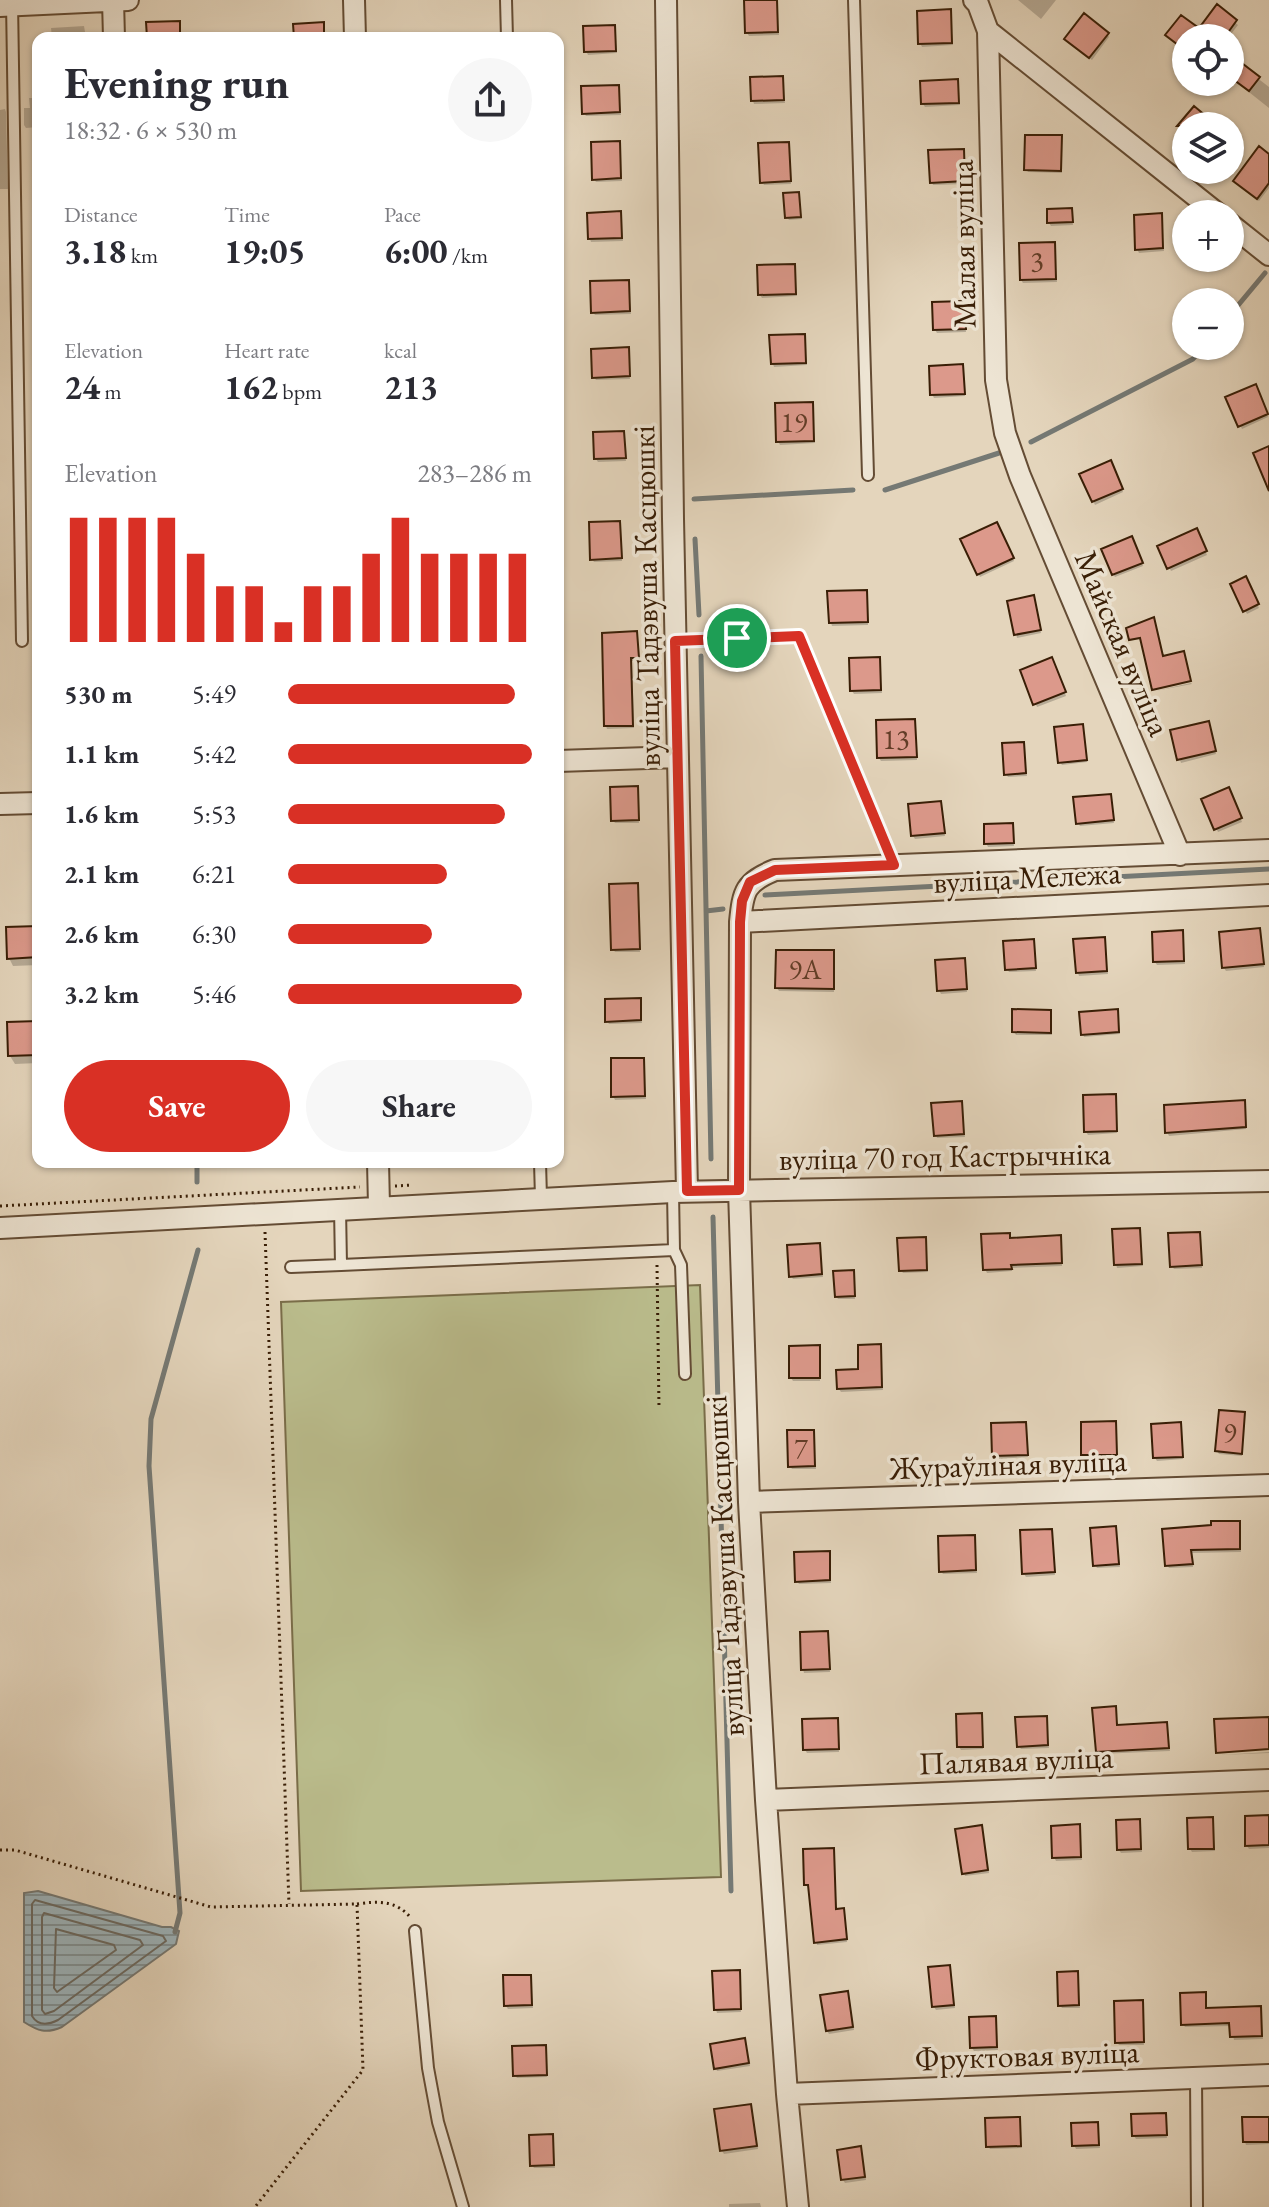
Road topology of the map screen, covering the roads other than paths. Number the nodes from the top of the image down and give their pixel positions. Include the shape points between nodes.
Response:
1 (113, 0) edge
2 (128, 0) edge
3 (354, 0) edge
4 (506, 0) edge
5 (666, 0) edge
6 (854, 0) edge
7 (974, 0) edge
8 (8, 4) edge
9 (988, 31) junction
10 (114, 32) edge
11 (355, 32) edge
12 (507, 32) edge
13 (1200, 200) edge
14 (1244, 232) edge
15 (1265, 244) edge
16 (1014, 454) joint
17 (868, 475) dead end
18 (22, 641) dead end
19 (675, 641) junction
20 (678, 757) junction
21 (564, 761) edge
22 (32, 803) edge
23 (0, 804) edge
24 (1269, 850) edge
25 (1180, 855) junction
26 (894, 865) junction
27 (1269, 895) edge
28 (740, 922) junction
29 (378, 1168) edge
30 (540, 1168) edge
31 (1269, 1181) edge
32 (739, 1190) junction
33 (680, 1192) junction
34 (541, 1198) junction
35 (379, 1206) junction
36 (340, 1208) junction
37 (0, 1228) edge
38 (674, 1250) junction
39 (341, 1265) junction
40 (291, 1267) dead end
41 (685, 1374) dead end
42 (1269, 1485) edge
43 (749, 1502) junction
44 (1269, 1780) edge
45 (766, 1800) junction
46 (415, 1931) road end
47 (1269, 2075) edge
48 (1196, 2078) junction
49 (787, 2094) junction
50 (463, 2207) edge
51 (798, 2207) edge
52 (1197, 2207) edge

1 - 2 street
1 - 8 street
1 - 10 street
3 - 11 street
4 - 12 lane
5 - 19 street, вуліца Тадэвуша Касцюшкі
6 - 17 lane
7 - 9 street
8 - 18 lane
9 - 13 street
9 - 16 street, Малая вуліца via 996,380
14 - 15 street
16 - 25 street, Майская вуліца
19 - 20 street, вуліца Тадэвуша Касцюшкі
19 - 26 lane via 799,636
20 - 21 street
20 - 33 street, вуліца Тадэвуша Касцюшкі
22 - 23 street
24 - 25 street
25 - 26 street
26 - 28 street, вуліца Тадэвуша Касцюшкі via 775,870 750,882
27 - 28 street, вуліца Мележа
28 - 32 street, вуліца Тадэвуша Касцюшкі
29 - 35 street
30 - 34 lane
31 - 32 street, вуліца 70 год Кастрычніка
32 - 33 street, вуліца 70 год Кастрычніка
32 - 43 street, вуліца Тадэвуша Касцюшкі
33 - 34 street, вуліца 70 год Кастрычніка
33 - 38 lane
34 - 35 street, вуліца 70 год Кастрычніка
35 - 36 street, вуліца 70 год Кастрычніка
36 - 37 street, вуліца 70 год Кастрычніка
36 - 39 lane
38 - 39 lane
38 - 41 lane via 681,1265
39 - 40 lane
42 - 43 street, Жураўліная вуліца
43 - 45 street, вуліца Тадэвуша Касцюшкі
44 - 45 street, Палявая вуліца
45 - 49 street, вуліца Тадэвуша Касцюшкі
46 - 50 lane via 428,2068
47 - 48 street, Фруктовая вуліца
48 - 49 street, Фруктовая вуліца
48 - 52 lane
49 - 51 street, вуліца Тадэвуша Касцюшкі

